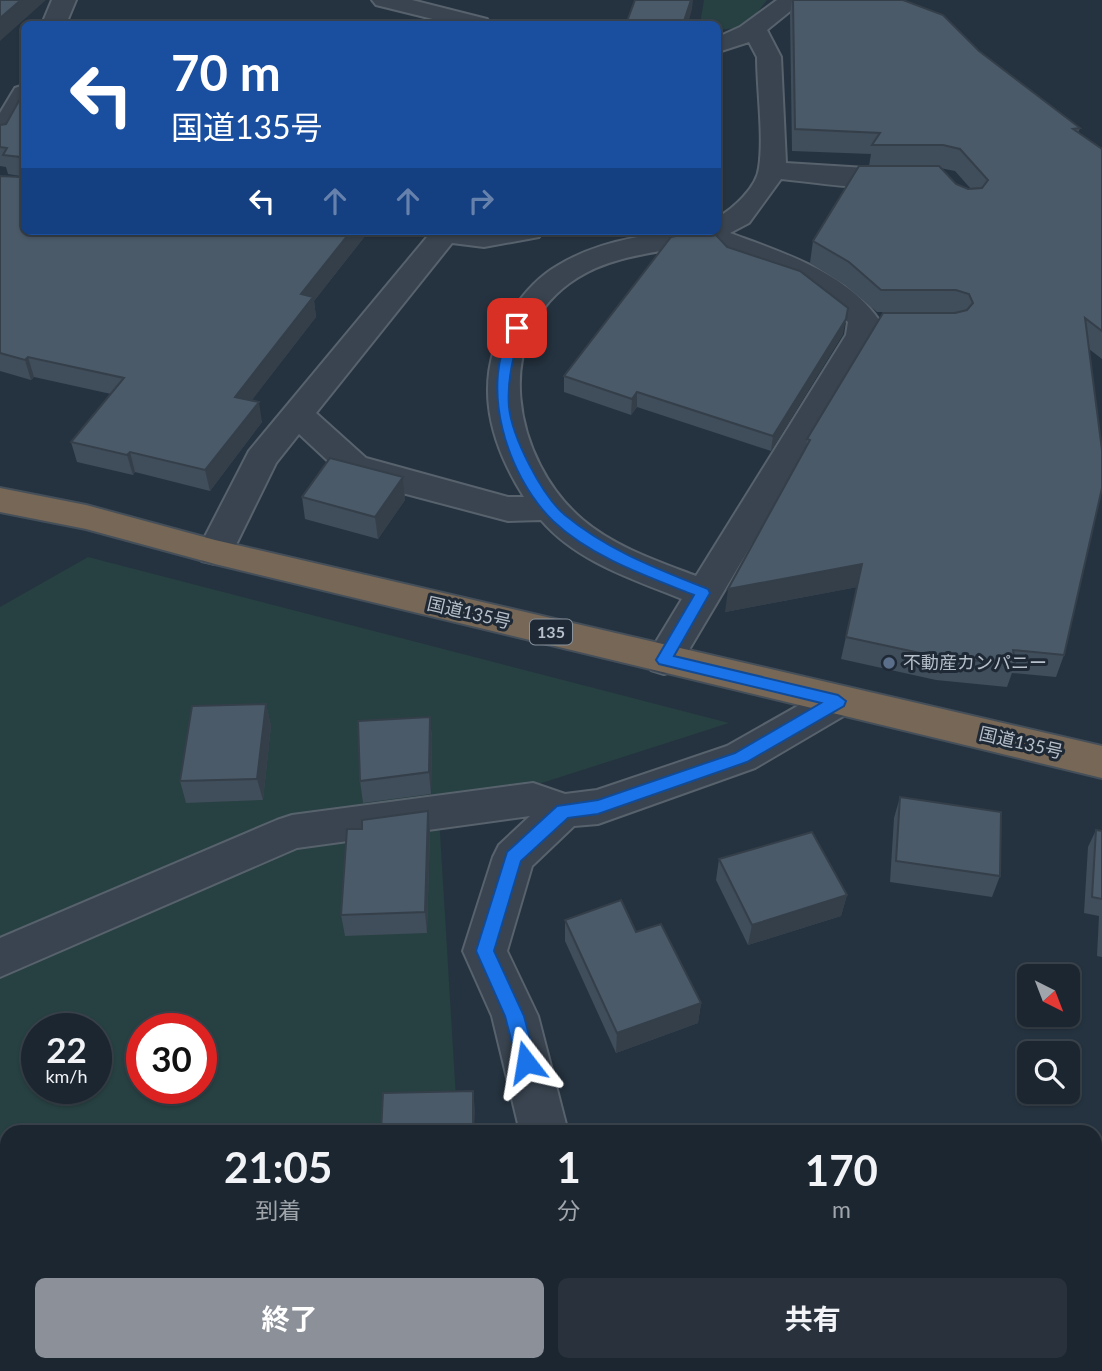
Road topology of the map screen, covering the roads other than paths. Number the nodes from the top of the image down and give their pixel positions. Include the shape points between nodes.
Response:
1 (64, 0) edge
2 (384, 0) edge
3 (792, 0) edge
4 (55, 21) edge
5 (468, 21) edge
6 (755, 30) junction
7 (721, 44) edge
8 (21, 98) edge
9 (0, 136) edge
10 (773, 170) junction
11 (927, 178) edge
12 (721, 226) edge
13 (443, 235) edge
14 (461, 235) edge
15 (503, 235) edge
16 (692, 235) edge
17 (720, 235) edge
18 (298, 414) junction
19 (0, 500) edge
20 (551, 508) junction
21 (215, 552) junction
22 (703, 593) junction
23 (664, 660) junction
24 (838, 701) junction
25 (1102, 762) edge
26 (563, 811) junction
27 (0, 958) edge
28 (542, 1125) edge

1 - 4 street
2 - 5 street
3 - 6 street
6 - 7 street
6 - 10 street via 769,57
8 - 9 street
10 - 11 street via 857,178
10 - 12 street via 739,217
13 - 18 street
14 - 15 street
16 - 20 street via 590,261 555,279 526,309 508,348 502,407 514,446
17 - 22 street via 806,272 864,320 876,324 861,335
18 - 20 street via 354,466 508,509
18 - 21 street via 261,459
19 - 21 highway, 国道135号 / 135 via 86,517
20 - 22 street via 593,542
21 - 23 highway, 国道135号 / 135
22 - 23 street
23 - 24 highway, 国道135号 / 135
24 - 25 highway, 国道135号 / 135
24 - 26 street via 741,757 598,807
26 - 27 street via 533,799 292,832
26 - 28 street via 513,857 485,951 515,1016

